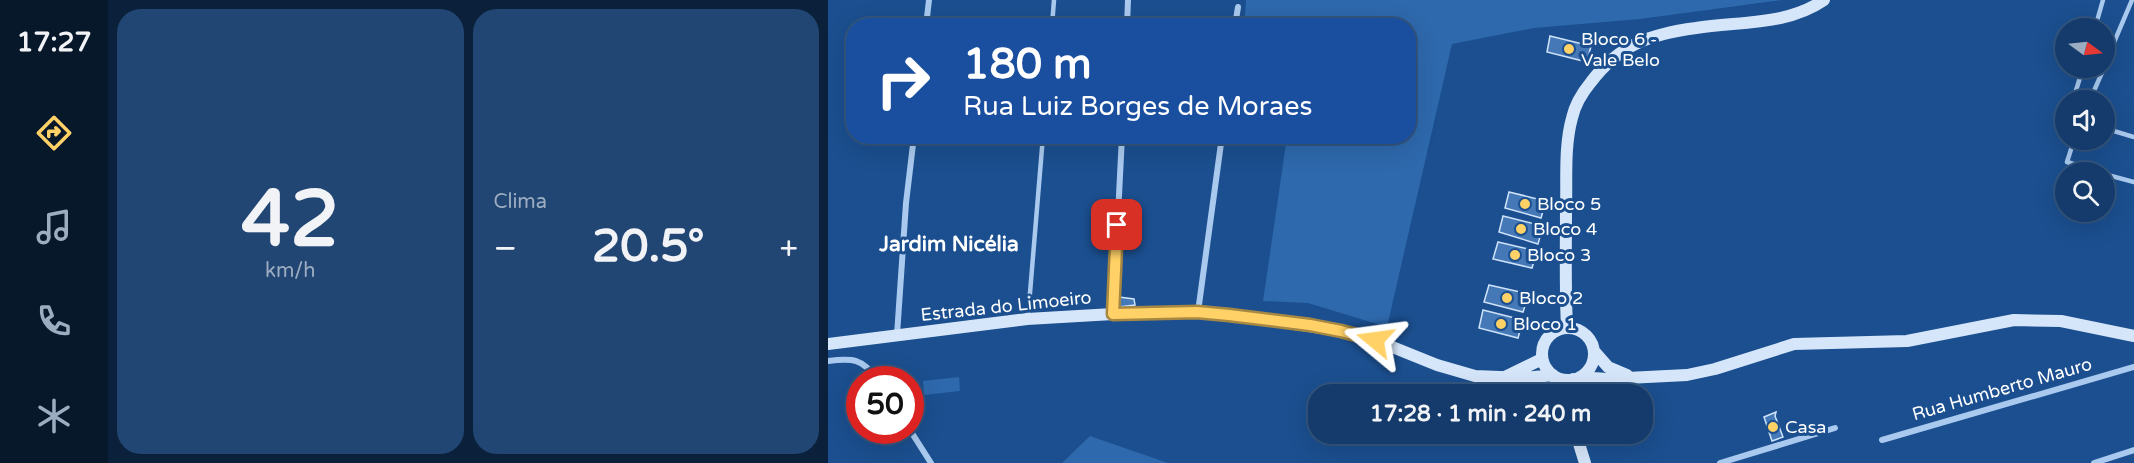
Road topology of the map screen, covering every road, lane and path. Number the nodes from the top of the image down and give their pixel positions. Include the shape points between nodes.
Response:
1 (929, 0) edge
2 (1054, 0) edge
3 (1128, 0) edge
4 (1824, 0) edge
5 (2102, 0) edge
6 (2132, 0) edge
7 (1238, 7) dead end
8 (927, 18) edge
9 (1053, 18) edge
10 (1127, 18) edge
11 (1236, 18) edge
12 (2098, 18) edge
13 (2115, 41) edge
14 (2115, 131) edge
15 (2134, 137) edge
16 (913, 144) edge
17 (1042, 144) edge
18 (1122, 144) edge
19 (1221, 144) edge
20 (2115, 177) edge
21 (2134, 182) edge
22 (1197, 312) junction
23 (1113, 314) junction
24 (1027, 320) junction
25 (1567, 327) junction
26 (897, 336) junction
27 (2134, 336) edge
28 (828, 344) edge
29 (1594, 351) junction
30 (1542, 359) junction
31 (828, 362) edge
32 (866, 366) edge
33 (2133, 367) edge
34 (1554, 376) junction
35 (1631, 376) junction
36 (1503, 378) junction
37 (1577, 378) junction
38 (1556, 384) edge
39 (1575, 384) edge
40 (1835, 428) dead end
41 (1882, 440) dead end
42 (919, 444) edge
43 (1579, 444) edge
44 (2134, 450) edge
45 (931, 463) edge
46 (1585, 463) edge
47 (1720, 463) edge
48 (2094, 463) edge

1 - 8 street
2 - 9 lane
3 - 10 street
4 - 25 main road via 1784,17 1655,35 1619,52 1598,73 1575,106 1568,138
5 - 12 lane
6 - 13 lane
7 - 11 street
14 - 15 lane
16 - 26 street
17 - 24 lane
18 - 23 street
19 - 22 street
20 - 21 lane
22 - 23 main road, Estrada do Limoeiro
22 - 36 main road, Estrada do Limoeiro via 1341,331 1453,370
23 - 24 main road, Estrada do Limoeiro
24 - 26 main road, Estrada do Limoeiro
25 - 29 main road via 1585,334
25 - 30 main road via 1547,337
26 - 28 main road, Estrada do Limoeiro
27 - 35 main road via 2061,321 2014,320 1907,341 1794,344 1703,372
29 - 35 main road via 1608,367
29 - 37 main road via 1591,366
30 - 34 main road
30 - 36 main road
31 - 32 street via 852,360
33 - 41 street, Rua Humberto Mauro
34 - 36 main road, Estrada do Limoeiro
34 - 37 main road via 1564,380
34 - 38 main road
35 - 37 main road
37 - 39 main road
40 - 47 street
42 - 45 street
43 - 46 main road
44 - 48 street

